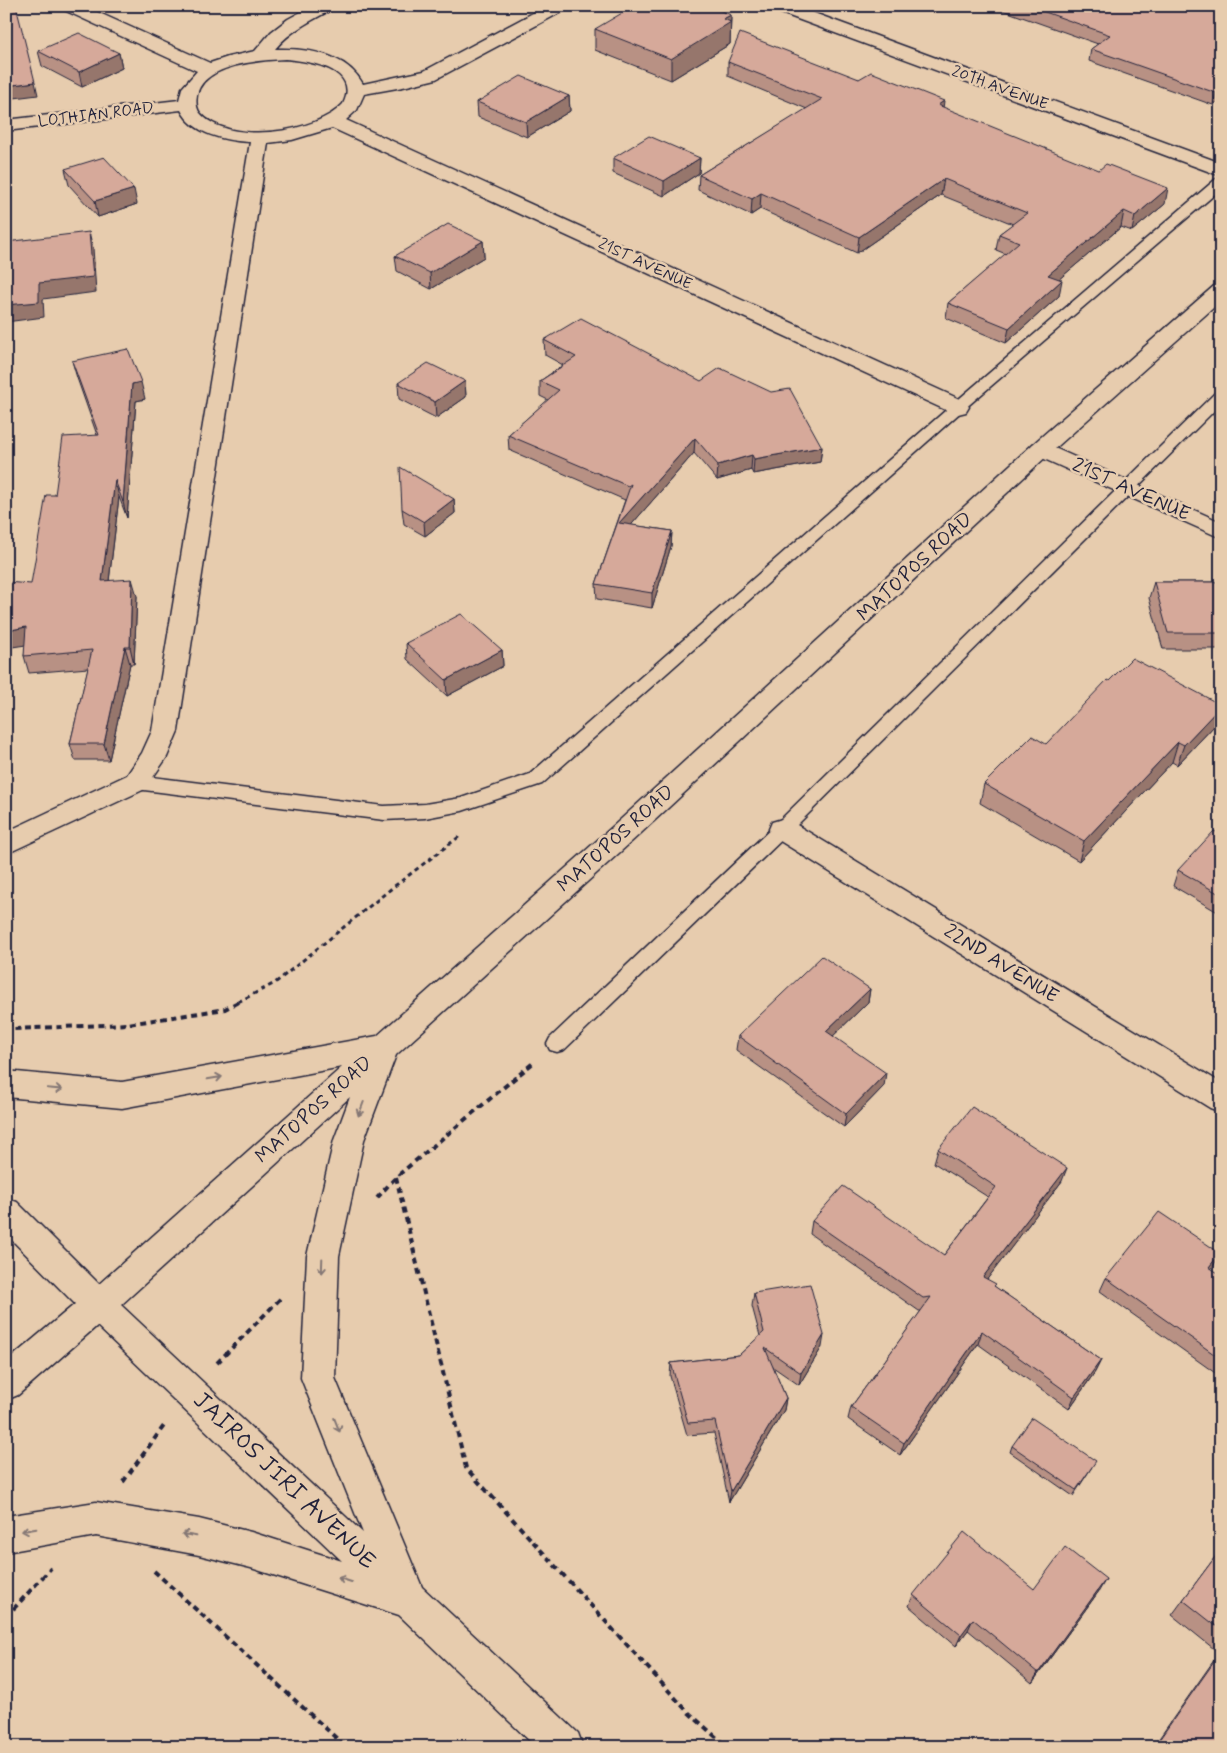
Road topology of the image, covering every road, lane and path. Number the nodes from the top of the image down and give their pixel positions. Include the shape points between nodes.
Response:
1 (70, 6) edge
2 (325, 6) edge
3 (559, 6) edge
4 (779, 6) edge
5 (262, 55) junction
6 (210, 70) junction
7 (356, 90) junction
8 (187, 104) junction
9 (333, 121) junction
10 (6, 126) edge
11 (260, 138) junction
12 (1221, 170) edge
13 (1221, 182) edge
14 (1221, 290) edge
15 (1221, 395) edge
16 (958, 407) junction
17 (1042, 450) junction
18 (1125, 487) junction
19 (1221, 531) edge
20 (136, 782) junction
21 (782, 829) junction
22 (467, 831) dead end
23 (6, 844) edge
24 (6, 1023) edge
25 (557, 1044) joint
26 (384, 1047) junction
27 (6, 1084) edge
28 (1221, 1099) edge
29 (396, 1177) junction
30 (376, 1198) dead end
31 (6, 1212) edge
32 (323, 1256) junction
33 (98, 1305) junction
34 (6, 1384) edge
35 (189, 1391) junction
36 (96, 1518) junction
37 (6, 1534) edge
38 (148, 1566) dead end
39 (409, 1600) junction
40 (6, 1617) edge
41 (346, 1747) edge
42 (564, 1747) edge
43 (727, 1747) edge

1 - 6 street
2 - 5 street via 277,36
3 - 7 street via 430,75
4 - 12 street, 20TH AVENUE
5 - 6 street via 234,60
5 - 7 street via 307,56 326,61 342,68 352,78
6 - 8 street via 191,86
7 - 9 street via 346,111
8 - 10 street, LOTHIAN ROAD
8 - 11 street via 194,117 210,128
9 - 11 street via 300,133
9 - 16 street, 21ST AVENUE
11 - 20 street via 166,731 154,757
13 - 16 lane
14 - 17 street, MATOPOS ROAD
15 - 18 lane
16 - 20 lane via 536,779 462,804 425,811 384,812
17 - 18 street, 21ST AVENUE
17 - 26 street, MATOPOS ROAD
18 - 19 street, 21ST AVENUE
18 - 21 lane
20 - 23 street
21 - 25 lane
21 - 28 street, 22ND AVENUE
22 - 24 path via 275,983 225,1010 128,1024 14,1029
25 - 29 path
27 -> 26 street via 122,1095
26 -> 32 street via 349,1140
26 - 33 street, MATOPOS ROAD
29 - 30 path
29 - 43 path via 466,1468 688,1712
31 - 33 street, JAIROS JIRI AVENUE
32 - 35 path
32 -> 39 street via 318,1378
33 - 34 street, MATOPOS ROAD
33 - 35 street, JAIROS JIRI AVENUE
35 - 36 path
35 - 39 street, JAIROS JIRI AVENUE
36 -> 37 street
39 -> 36 street via 251,1550
36 - 40 path
38 - 41 path
39 - 42 street, JAIROS JIRI AVENUE

